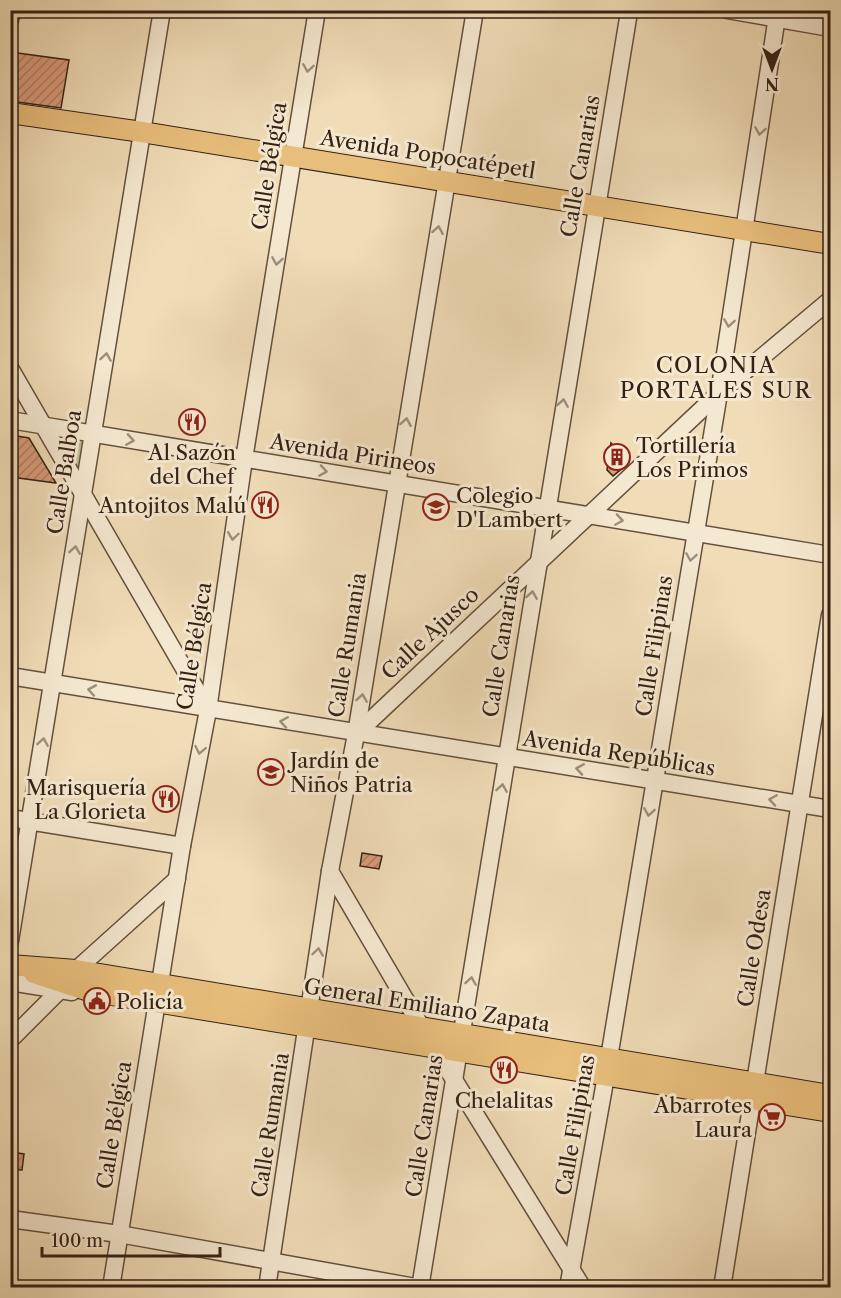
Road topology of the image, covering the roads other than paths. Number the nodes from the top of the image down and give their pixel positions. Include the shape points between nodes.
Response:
1 (12, 10) edge
2 (162, 10) edge
3 (317, 10) edge
4 (475, 10) edge
5 (727, 10) edge
6 (629, 11) edge
7 (778, 15) edge
8 (10, 20) edge
9 (831, 28) edge
10 (13, 112) edge
11 (142, 132) junction
12 (294, 156) junction
13 (446, 181) junction
14 (596, 205) junction
15 (744, 229) junction
16 (831, 244) edge
17 (831, 300) edge
18 (10, 368) edge
19 (719, 393) junction
20 (10, 420) edge
21 (43, 425) junction
22 (93, 434) junction
23 (244, 459) junction
24 (396, 483) junction
25 (83, 498) junction
26 (546, 508) junction
27 (588, 515) junction
28 (696, 532) junction
29 (831, 555) edge
30 (537, 563) junction
31 (831, 615) edge
32 (10, 676) edge
33 (52, 683) junction
34 (208, 710) junction
35 (356, 734) junction
36 (506, 758) junction
37 (654, 781) junction
38 (800, 804) junction
39 (831, 809) edge
40 (10, 818) edge
41 (30, 821) junction
42 (182, 846) junction
43 (330, 871) junction
44 (177, 879) junction
45 (10, 941) edge
46 (76, 970) junction
47 (12, 971) edge
48 (60, 990) junction
49 (92, 992) junction
50 (158, 994) junction
51 (309, 1019) junction
52 (422, 1028) junction
53 (10, 1040) edge
54 (460, 1044) junction
55 (435, 1049) junction
56 (608, 1068) junction
57 (454, 1080) junction
58 (754, 1091) junction
59 (831, 1095) edge
60 (831, 1112) edge
61 (10, 1219) edge
62 (119, 1234) junction
63 (271, 1262) junction
64 (572, 1270) junction
65 (111, 1287) edge
66 (267, 1287) edge
67 (420, 1287) edge
68 (568, 1287) edge
69 (583, 1287) edge
70 (722, 1287) edge

1 - 8 street
2 - 11 street, Calle Balboa
3 -> 12 street, Calle Bélgica
4 - 13 street, Calle Rumania
5 - 7 street
6 - 14 street, Calle Canarias
7 - 9 street
7 -> 15 street, Calle Filipinas
10 - 11 main road, Avenida Popocatépetl
11 - 12 main road, Avenida Popocatépetl
22 -> 11 street, Calle Balboa
12 - 13 main road, Avenida Popocatépetl
12 -> 23 street, Calle Bélgica
13 - 14 main road, Avenida Popocatépetl
24 -> 13 street, Calle Rumania
14 - 15 main road, Avenida Popocatépetl
26 -> 14 street, Calle Canarias
15 - 16 main road, Avenida Popocatépetl
15 -> 19 street, Calle Filipinas
17 - 19 street, Calle Ajusco
18 - 21 street
19 - 27 street, Calle Ajusco
19 - 28 street, Calle Filipinas
20 - 21 street, Avenida Pirineos
21 - 22 street, Avenida Pirineos
21 - 25 street
22 -> 23 street, Avenida Pirineos
22 - 25 street, Calle Balboa
23 -> 24 street, Avenida Pirineos
23 -> 34 street, Calle Bélgica
24 - 26 street, Avenida Pirineos
35 -> 24 street, Calle Rumania
33 -> 25 street, Calle Balboa
25 - 34 street
26 - 27 street, Avenida Pirineos
26 - 30 street, Calle Canarias
27 -> 28 street, Avenida Pirineos
27 - 30 street, Calle Ajusco
28 - 29 street, Avenida Pirineos
28 -> 37 street, Calle Filipinas
30 - 35 street, Calle Ajusco
36 -> 30 street, Calle Canarias
31 - 38 street, Calle Odesa
32 - 33 street, Avenida Repúblicas
34 -> 33 street, Avenida Repúblicas
41 -> 33 street, Calle Balboa
35 -> 34 street, Avenida Repúblicas
34 -> 42 street, Calle Bélgica
35 - 36 street, Avenida Repúblicas
35 - 43 street, Calle Rumania
37 -> 36 street, Avenida Repúblicas
54 -> 36 street, Calle Canarias
38 -> 37 street, Avenida Repúblicas
37 -> 56 street, Calle Filipinas
38 - 39 street, Avenida Repúblicas
38 - 58 street, Calle Odesa
40 - 41 street
41 - 42 street
41 - 45 street, Calle Balboa
42 - 44 street, Calle Bélgica
51 -> 43 street, Calle Rumania
43 - 52 street
44 - 46 street
44 - 50 street, Calle Bélgica
46 - 47 main road, General Emiliano Zapata
46 - 50 main road, General Emiliano Zapata
47 - 48 street, General Emiliano Zapata
47 - 49 main road, General Emiliano Zapata
48 - 49 street, General Emiliano Zapata
48 - 53 street
49 - 50 main road, General Emiliano Zapata
50 - 51 main road, General Emiliano Zapata
50 - 62 street, Calle Bélgica
51 - 52 main road, General Emiliano Zapata
51 - 55 main road, General Emiliano Zapata
51 - 63 street, Calle Rumania
52 - 54 main road, General Emiliano Zapata
52 - 55 street
54 - 55 main road, General Emiliano Zapata
54 - 56 main road, General Emiliano Zapata
54 - 57 street, Calle Canarias
55 - 57 street
56 - 58 main road, General Emiliano Zapata
56 - 64 street, Calle Filipinas
57 - 64 street
57 - 67 street, Calle Canarias
58 - 59 main road, General Emiliano Zapata
58 - 60 main road, General Emiliano Zapata
58 - 70 street, Calle Odesa
61 - 62 street
62 - 63 street
62 - 65 street, Calle Bélgica
63 - 66 street, Calle Rumania
63 - 67 street
64 - 68 street, Calle Filipinas
64 - 69 street

